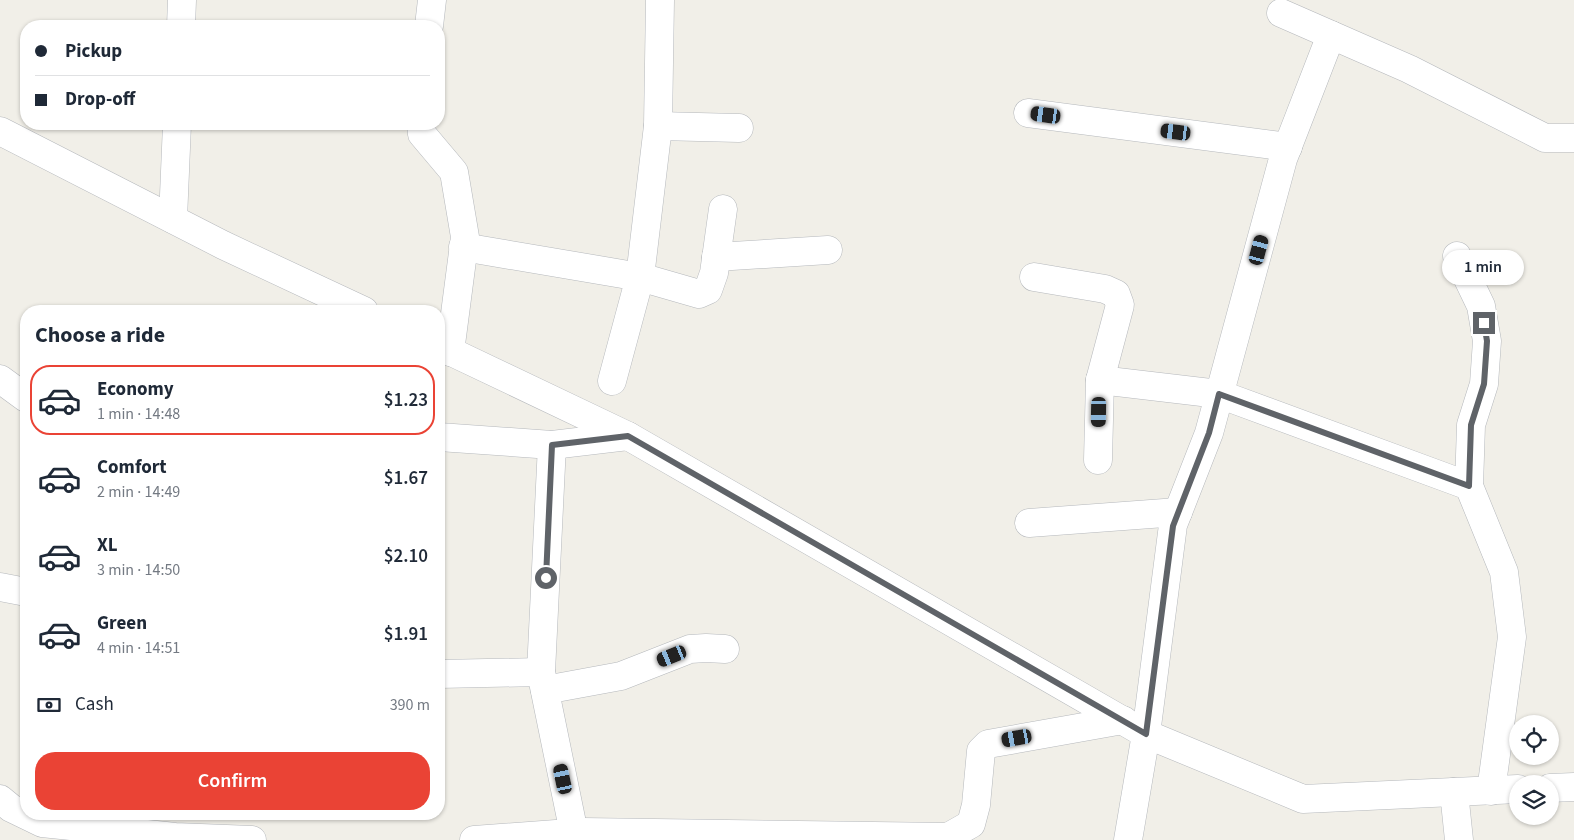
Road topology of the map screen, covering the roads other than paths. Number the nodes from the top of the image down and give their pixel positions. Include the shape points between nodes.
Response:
1 (182, 0) edge
2 (432, 0) edge
3 (660, 0) edge
4 (1281, 13) dead end
5 (180, 20) edge
6 (430, 20) edge
7 (1331, 35) junction
8 (1028, 113) dead end
9 (658, 126) junction
10 (739, 128) dead end
11 (176, 130) edge
12 (422, 130) edge
13 (0, 131) edge
14 (1574, 138) edge
15 (1288, 147) junction
16 (723, 209) dead end
17 (173, 219) junction
18 (463, 248) junction
19 (828, 250) dead end
20 (1457, 256) dead end
21 (716, 257) junction
22 (640, 277) junction
23 (1034, 278) dead end
24 (351, 305) edge
25 (445, 344) edge
26 (445, 349) edge
27 (0, 378) edge
28 (1100, 380) junction
29 (612, 381) dead end
30 (20, 393) edge
31 (1219, 394) junction
32 (628, 436) junction
33 (445, 437) edge
34 (552, 445) junction
35 (1098, 460) dead end
36 (1469, 486) junction
37 (1178, 512) junction
38 (1029, 523) dead end
39 (0, 587) edge
40 (20, 591) edge
41 (726, 649) dead end
42 (445, 674) edge
43 (543, 681) junction
44 (1123, 720) junction
45 (1146, 734) junction
46 (1574, 787) edge
47 (1559, 788) edge
48 (1509, 789) edge
49 (1491, 790) junction
50 (1454, 792) junction
51 (0, 799) edge
52 (20, 813) edge
53 (36, 820) edge
54 (574, 836) edge
55 (252, 840) edge
56 (474, 840) edge
57 (1128, 840) edge
58 (1458, 840) edge

1 - 5 street
2 - 6 street
3 - 9 street
4 - 7 street
7 - 14 street via 1409,69 1545,138
7 - 15 street
8 - 15 street
9 - 10 street
9 - 22 street
11 - 17 street
12 - 18 street via 454,172
13 - 17 street
15 - 31 street
16 - 21 street
17 - 24 street
18 - 22 street
18 - 25 street
19 - 21 street
20 - 36 street via 1481,306 1487,341 1484,384 1471,425
21 - 22 street via 708,290 700,294
22 - 29 street
23 - 28 street via 1104,289 1116,294 1120,304
26 - 32 street
27 - 30 street
28 - 31 street
28 - 35 street
31 - 36 street
31 - 37 street via 1209,433
32 - 34 street
32 - 44 street
33 - 34 street
34 - 43 street
36 - 49 street via 1504,572 1512,637
37 - 38 street
37 - 45 street via 1173,526
39 - 40 street
41 - 43 street via 690,649 621,676
42 - 43 street
43 - 54 street
44 - 45 street
44 - 54 street via 988,744 981,751 971,824 948,837
45 - 50 street via 1303,799
45 - 57 street
46 - 47 street
48 - 49 street
49 - 50 street
50 - 58 street
51 - 52 street
53 - 55 street via 175,837
54 - 56 street

